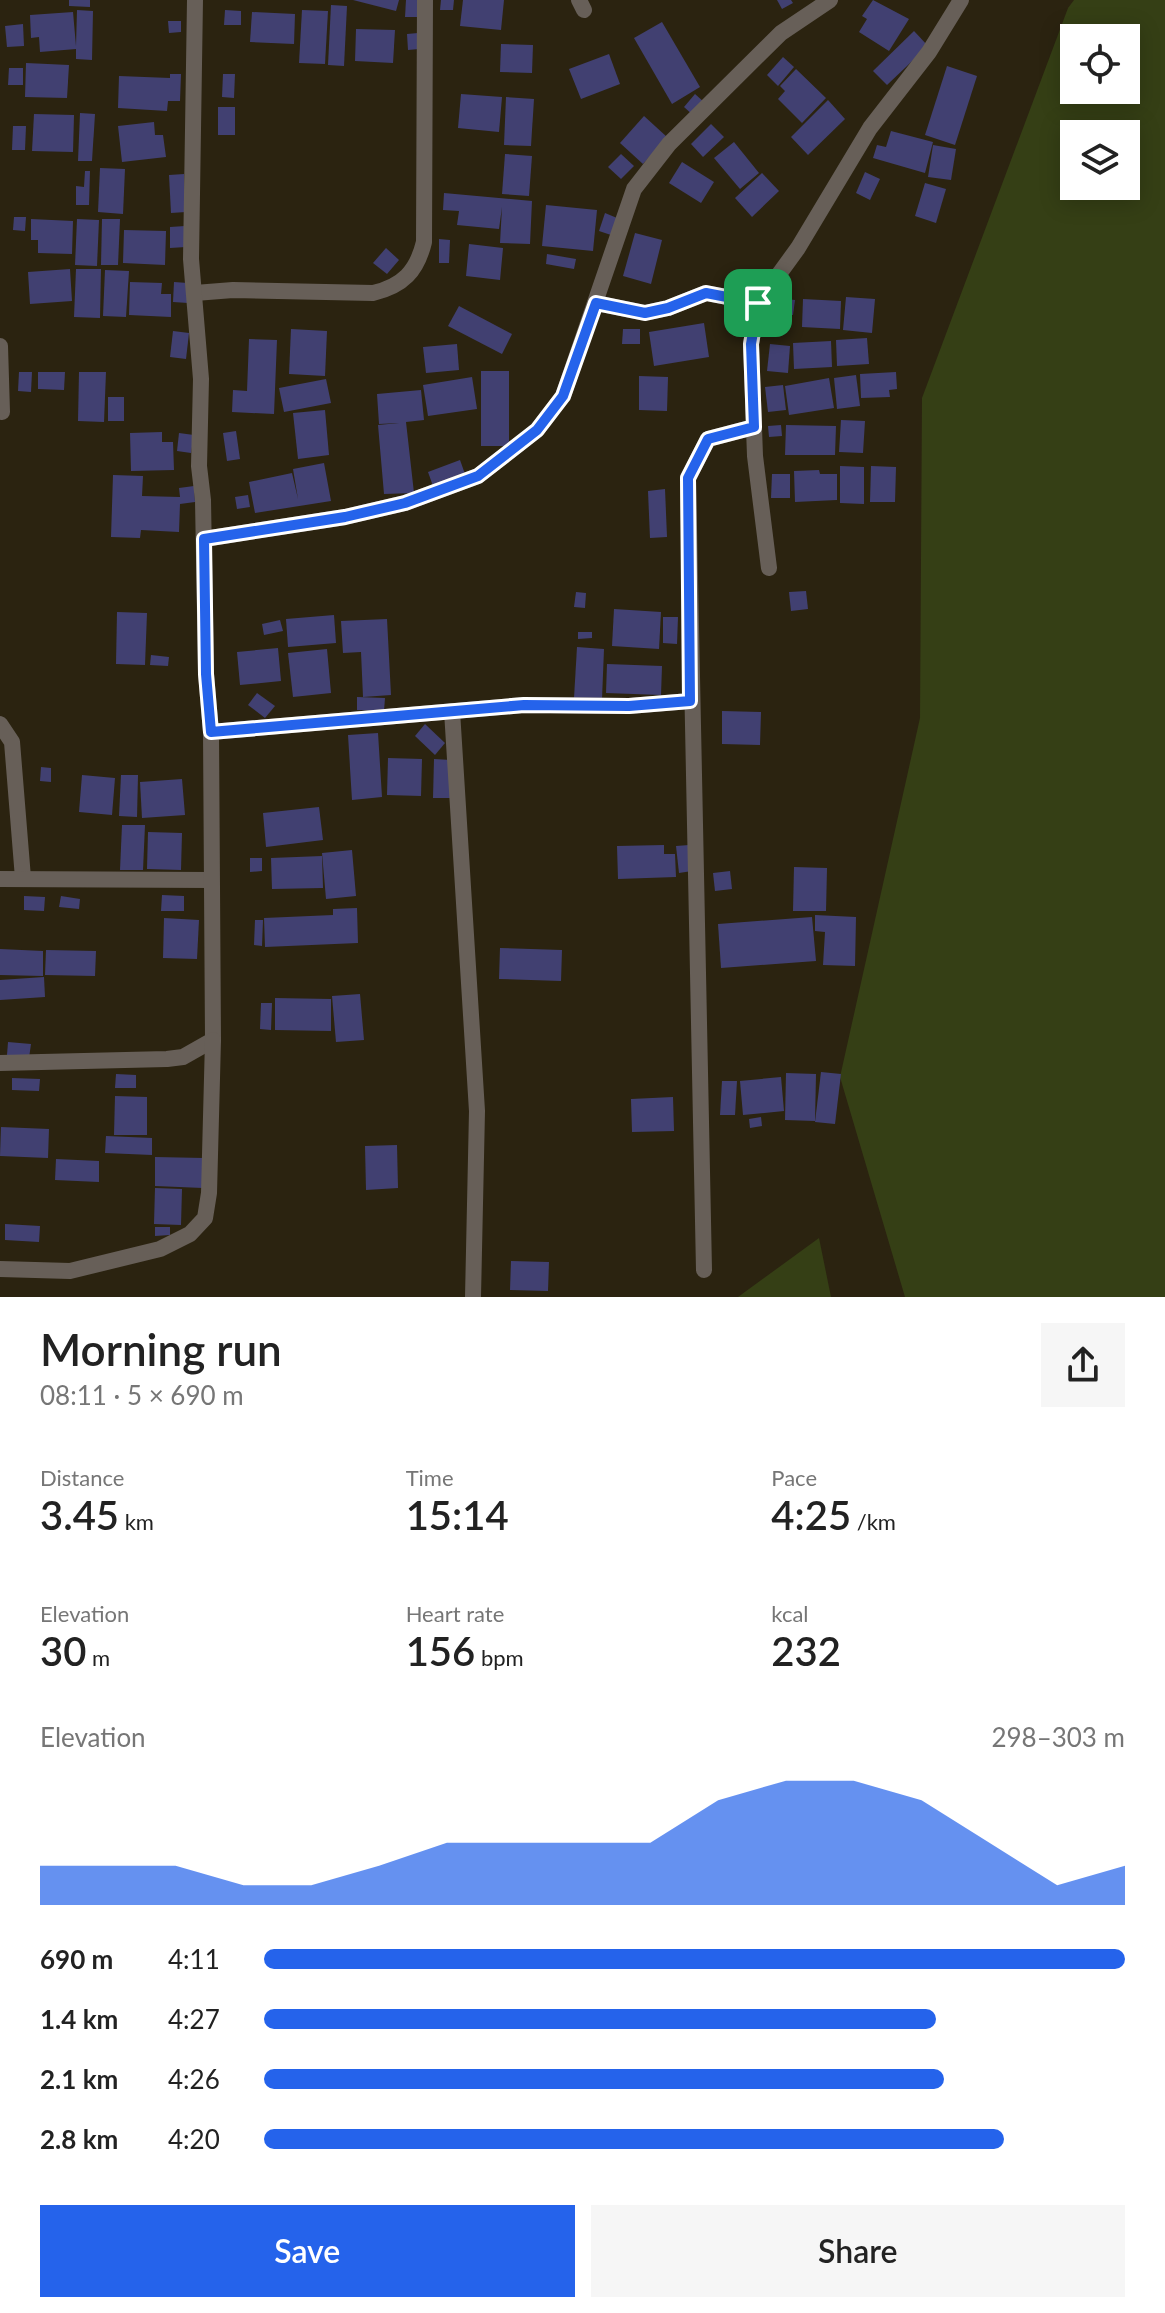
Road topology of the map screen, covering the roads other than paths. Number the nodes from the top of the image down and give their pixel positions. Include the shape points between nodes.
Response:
1 (195, 0) edge
2 (425, 0) edge
3 (830, 0) edge
4 (961, 0) edge
5 (195, 293) junction
6 (596, 303) junction
7 (758, 303) junction
8 (0, 346) edge
9 (2, 412) dead end
10 (754, 427) junction
11 (204, 539) junction
12 (769, 568) dead end
13 (690, 701) junction
14 (452, 711) junction
15 (0, 724) edge
16 (211, 732) junction
17 (23, 878) junction
18 (0, 879) edge
19 (211, 880) junction
20 (213, 1040) junction
21 (0, 1063) edge
22 (0, 1269) edge
23 (704, 1270) dead end
24 (473, 1297) edge

1 - 5 street
2 - 5 street via 424,242 418,264 391,289 373,293
3 - 6 street via 781,33 669,144 634,189
4 - 7 street via 929,52 870,128 798,248
5 - 11 street
6 - 7 street via 645,313 706,293
6 - 11 street via 563,396 537,430 478,476 405,503 345,517
7 - 10 street via 751,344
8 - 9 street
10 - 12 street
10 - 13 street via 708,439 688,478
11 - 16 street
13 - 14 street
13 - 23 street
14 - 16 street
14 - 24 street via 477,1111
15 - 17 street via 12,742
16 - 19 street
17 - 18 street
17 - 19 street
19 - 20 street
20 - 21 street via 183,1057 167,1059
20 - 22 street via 205,1218 190,1234 160,1249 70,1271

